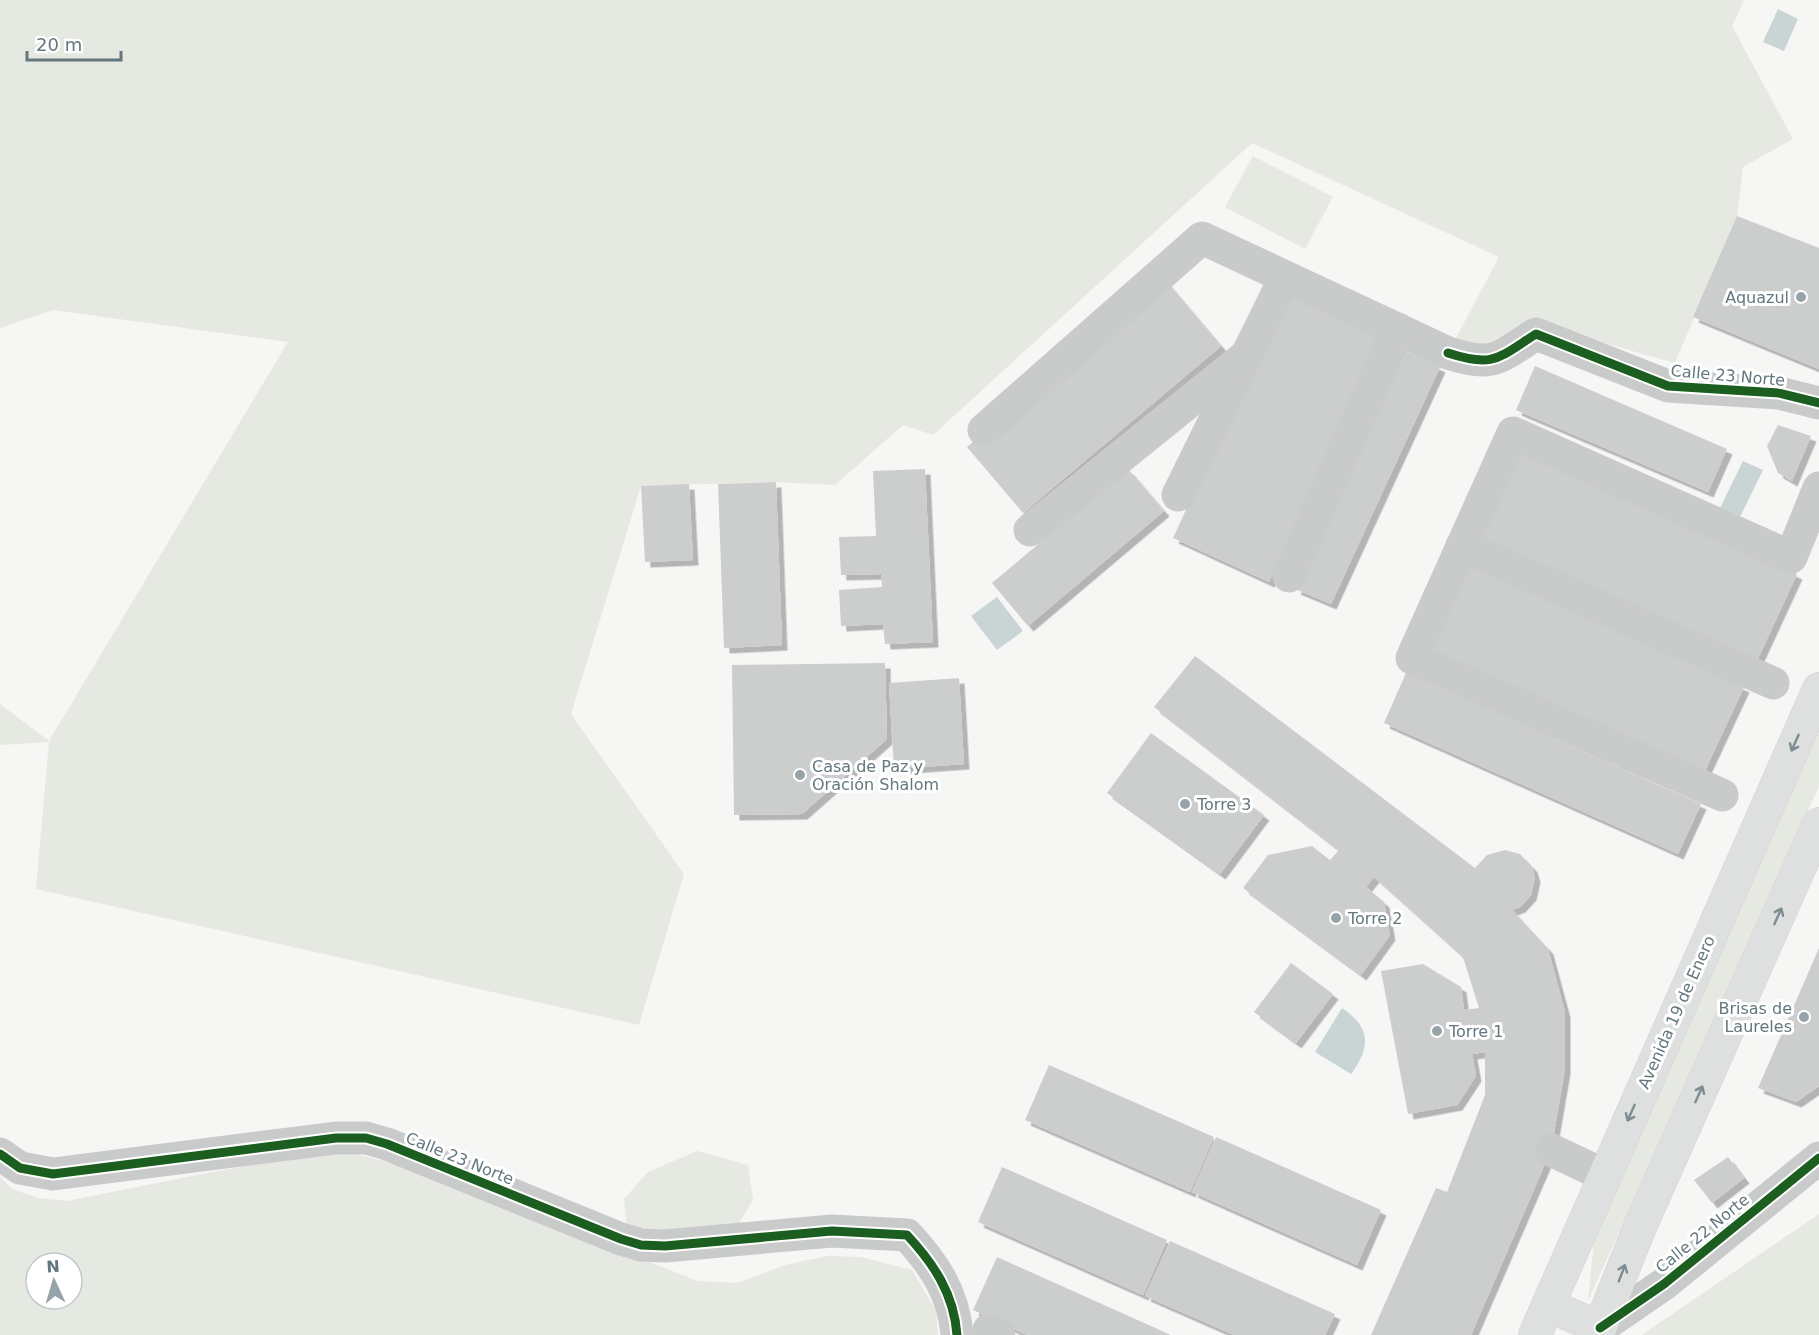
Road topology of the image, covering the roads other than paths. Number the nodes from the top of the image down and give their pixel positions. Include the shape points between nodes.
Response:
1 (1285, 278) junction
2 (1398, 329) junction
3 (1247, 355) junction
4 (1819, 403) edge
5 (984, 430) dead end
6 (1819, 488) edge
7 (1178, 495) dead end
8 (1030, 530) dead end
9 (1462, 546) junction
10 (1289, 576) dead end
11 (1773, 683) dead end
12 (1819, 689) edge
13 (1722, 795) dead end
14 (1819, 824) edge
15 (1551, 1150) dead end
16 (0, 1154) edge
17 (1819, 1158) edge
18 (1604, 1175) junction
19 (1548, 1305) junction
20 (1599, 1331) edge
21 (957, 1335) edge
22 (1535, 1335) edge

1 - 2 street
1 - 3 street
1 - 5 street via 1202,238
2 - 4 street, Calle 23 Norte via 1470,360 1495,360 1536,334 1668,386 1779,393
2 - 10 street
3 - 7 street
3 - 8 street
6 - 9 street via 1791,556 1513,433
9 - 11 street
9 - 13 street via 1412,658
12 -> 18 main road, Avenida 19 de Enero
20 -> 14 main road via 1639,1229
15 - 18 street
16 - 21 street, Calle 23 Norte via 20,1168 53,1174 336,1138 366,1138 641,1245 832,1231 907,1235 931,1260 955,1312
17 - 20 street, Calle 22 Norte via 1664,1284
18 - 19 main road, Avenida 19 de Enero
19 - 20 main road
19 - 22 main road, Avenida 19 de Enero

